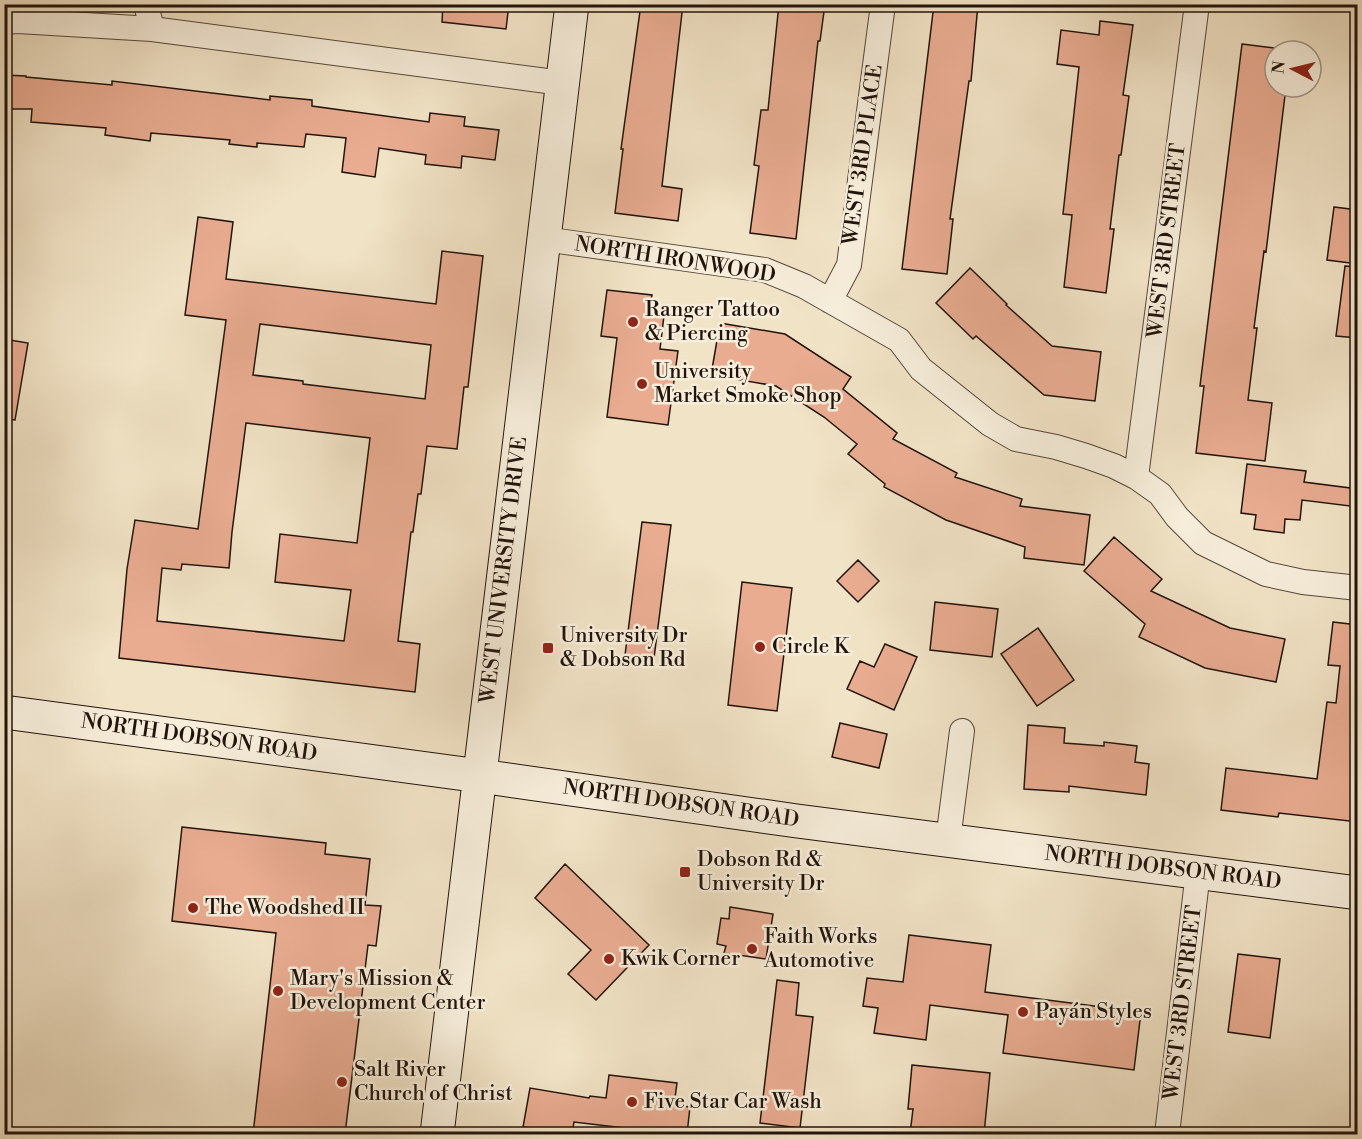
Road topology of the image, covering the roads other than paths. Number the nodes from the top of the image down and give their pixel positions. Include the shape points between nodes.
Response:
1 (147, 4) edge
2 (572, 4) edge
3 (883, 4) edge
4 (1197, 4) edge
5 (4, 22) edge
6 (152, 29) junction
7 (562, 83) junction
8 (544, 239) junction
9 (830, 301) junction
10 (1136, 477) junction
11 (1358, 588) edge
12 (4, 712) edge
13 (962, 731) dead end
14 (480, 776) junction
15 (948, 840) junction
16 (1198, 872) junction
17 (1358, 893) edge
18 (437, 1134) edge
19 (1167, 1134) edge

1 - 6 street
2 - 7 main road, WEST UNIVERSITY DRIVE
3 - 9 street, WEST 3RD PLACE via 849,265
4 - 10 street, WEST 3RD STREET
5 - 6 street
6 - 7 street
7 - 8 main road, WEST UNIVERSITY DRIVE
8 - 9 street, NORTH IRONWOOD via 765,270
8 - 14 main road, WEST UNIVERSITY DRIVE
9 - 10 street, NORTH IRONWOOD via 899,340 921,369 990,424 1016,439 1086,456
10 - 11 street, NORTH IRONWOOD via 1160,494 1203,543 1223,554 1266,574
12 - 14 main road, NORTH DOBSON ROAD
13 - 15 street
14 - 15 main road, NORTH DOBSON ROAD
14 - 18 main road, WEST UNIVERSITY DRIVE
15 - 16 main road, NORTH DOBSON ROAD
16 - 17 main road, NORTH DOBSON ROAD
16 - 19 street, WEST 3RD STREET

